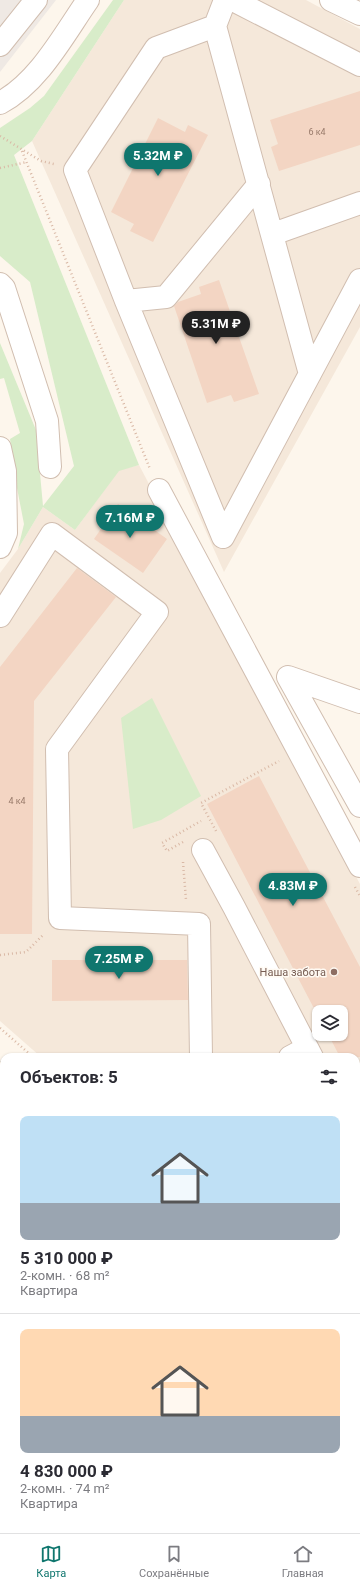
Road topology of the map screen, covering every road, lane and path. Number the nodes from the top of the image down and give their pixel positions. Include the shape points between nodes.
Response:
1 (36, 0) edge
2 (88, 0) edge
3 (225, 0) edge
4 (233, 0) edge
5 (331, 0) edge
6 (360, 14) edge
7 (215, 26) junction
8 (0, 45) edge
9 (360, 65) edge
10 (0, 103) edge
11 (0, 136) edge
12 (27, 162) dead end
13 (0, 168) edge
14 (75, 170) junction
15 (259, 184) junction
16 (360, 204) edge
17 (273, 234) junction
18 (360, 280) edge
19 (0, 284) edge
20 (126, 301) junction
21 (310, 374) junction
22 (0, 448) edge
23 (50, 467) dead end
24 (158, 490) dead end
25 (0, 547) edge
26 (0, 616) edge
27 (360, 702) edge
28 (280, 761) dead end
29 (201, 803) dead end
30 (360, 806) edge
31 (192, 853) joint
32 (360, 866) edge
33 (187, 904) dead end
34 (60, 918) junction
35 (0, 955) edge
36 (0, 1028) edge
37 (28, 1053) edge
38 (201, 1053) edge
39 (303, 1053) edge

1 - 8 street
2 - 10 street via 43,65 14,96
3 - 7 street
4 - 9 street
5 - 6 street
7 - 14 street via 156,48
7 - 15 street
11 - 14 path via 41,161
12 - 13 path
14 - 20 street
15 - 17 street
15 - 20 street via 166,297
16 - 17 street
17 - 21 street
18 - 21 street
19 - 23 street via 4,288 47,421
20 - 21 street via 223,537
22 - 25 street via 5,471 6,533
24 - 32 street
26 - 34 street via 52,534 157,612 57,750
27 - 30 street via 288,677
28 - 29 path
31 - 33 path
31 - 39 street via 234,907
34 - 35 path via 26,952
34 - 38 street via 199,924
36 - 37 path

